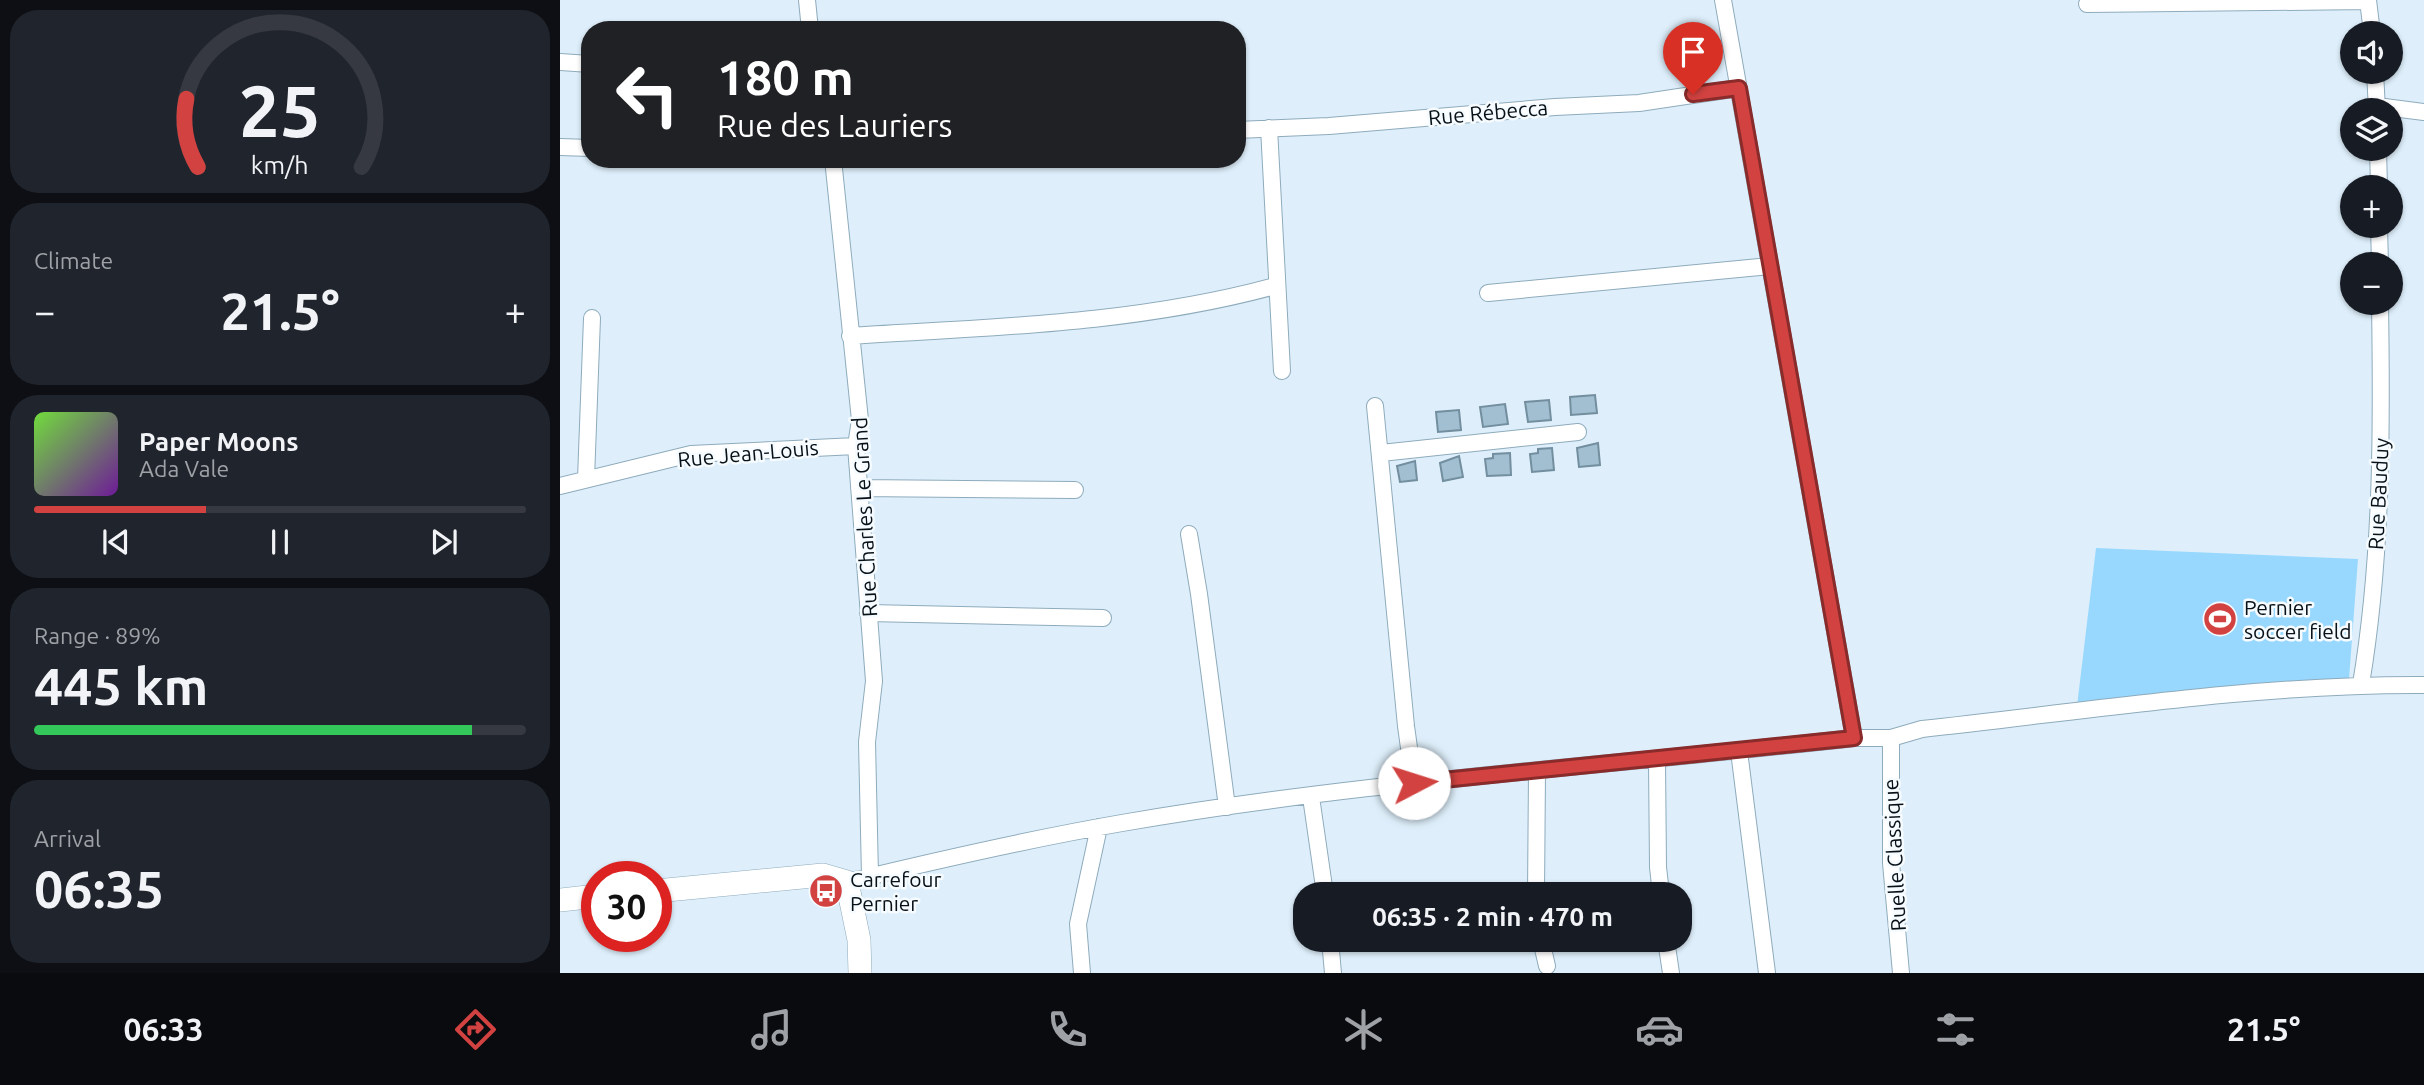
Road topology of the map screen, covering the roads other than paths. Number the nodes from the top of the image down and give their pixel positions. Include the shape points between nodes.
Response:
1 (807, 0) edge
2 (1723, 0) edge
3 (2368, 1) edge
4 (2087, 4) dead end
5 (809, 21) edge
6 (2370, 21) edge
7 (560, 62) edge
8 (581, 63) edge
9 (1739, 88) junction
10 (2403, 110) edge
11 (2424, 112) edge
12 (1269, 128) junction
13 (1246, 129) edge
14 (560, 147) edge
15 (581, 148) edge
16 (834, 168) edge
17 (1770, 266) junction
18 (1275, 286) junction
19 (1488, 293) dead end
20 (2380, 315) edge
21 (592, 318) dead end
22 (850, 336) junction
23 (1282, 371) dead end
24 (1375, 406) dead end
25 (1578, 432) dead end
26 (856, 446) junction
27 (1381, 453) junction
28 (586, 479) junction
29 (560, 486) edge
30 (859, 488) junction
31 (1075, 490) dead end
32 (1189, 534) dead end
33 (868, 613) junction
34 (1103, 618) dead end
35 (2361, 684) junction
36 (2424, 685) edge
37 (1854, 738) junction
38 (1891, 738) junction
39 (1739, 751) junction
40 (1657, 761) junction
41 (1537, 772) junction
42 (1414, 783) junction
43 (1311, 797) junction
44 (1227, 807) junction
45 (1099, 827) junction
46 (870, 876) junction
47 (847, 882) junction
48 (1323, 882) edge
49 (1536, 882) edge
50 (1660, 882) edge
51 (672, 889) edge
52 (581, 898) edge
53 (560, 900) edge
54 (1331, 952) edge
55 (1544, 952) edge
56 (1668, 952) edge
57 (1547, 966) dead end
58 (860, 973) edge
59 (1082, 973) edge
60 (1333, 973) edge
61 (1671, 973) edge
62 (1767, 973) edge
63 (1901, 973) edge

1 - 5 street
2 - 9 street
3 - 4 street
3 - 6 street
7 - 8 street
9 - 12 street, Rue Rébecca via 1639,103
9 - 17 street
10 - 11 street
12 - 13 street, Rue Rébecca
12 - 18 street
14 - 15 street
16 - 22 street, Rue Charles Le Grand
17 - 19 street
17 - 37 street
18 - 22 street via 1087,322
18 - 23 street
20 - 35 street, Rue Bauduy via 2382,484 2370,632
21 - 28 street
22 - 26 street, Rue Charles Le Grand via 860,420
24 - 27 street
25 - 27 street
26 - 28 street, Rue Jean-Louis via 691,454
26 - 30 street, Rue Charles Le Grand
27 - 42 street
28 - 29 street, Rue Jean-Louis
30 - 31 street
30 - 33 street, Rue Charles Le Grand
32 - 44 street
33 - 34 street
33 - 46 street, Rue Charles Le Grand via 874,681 867,742
35 - 36 street
35 - 38 street via 1922,729
37 - 38 street
37 - 39 street
38 - 63 street, Ruelle Classique via 1891,863
39 - 40 street
39 - 62 street
40 - 41 street
40 - 50 street
41 - 42 street
41 - 49 street
42 - 43 street
43 - 44 street
43 - 48 street
44 - 45 street
45 - 46 street
45 - 59 street via 1078,925
46 - 47 street
47 - 51 street via 823,875
47 - 58 street via 859,940
52 - 53 street
54 - 60 street
55 - 57 street
56 - 61 street

